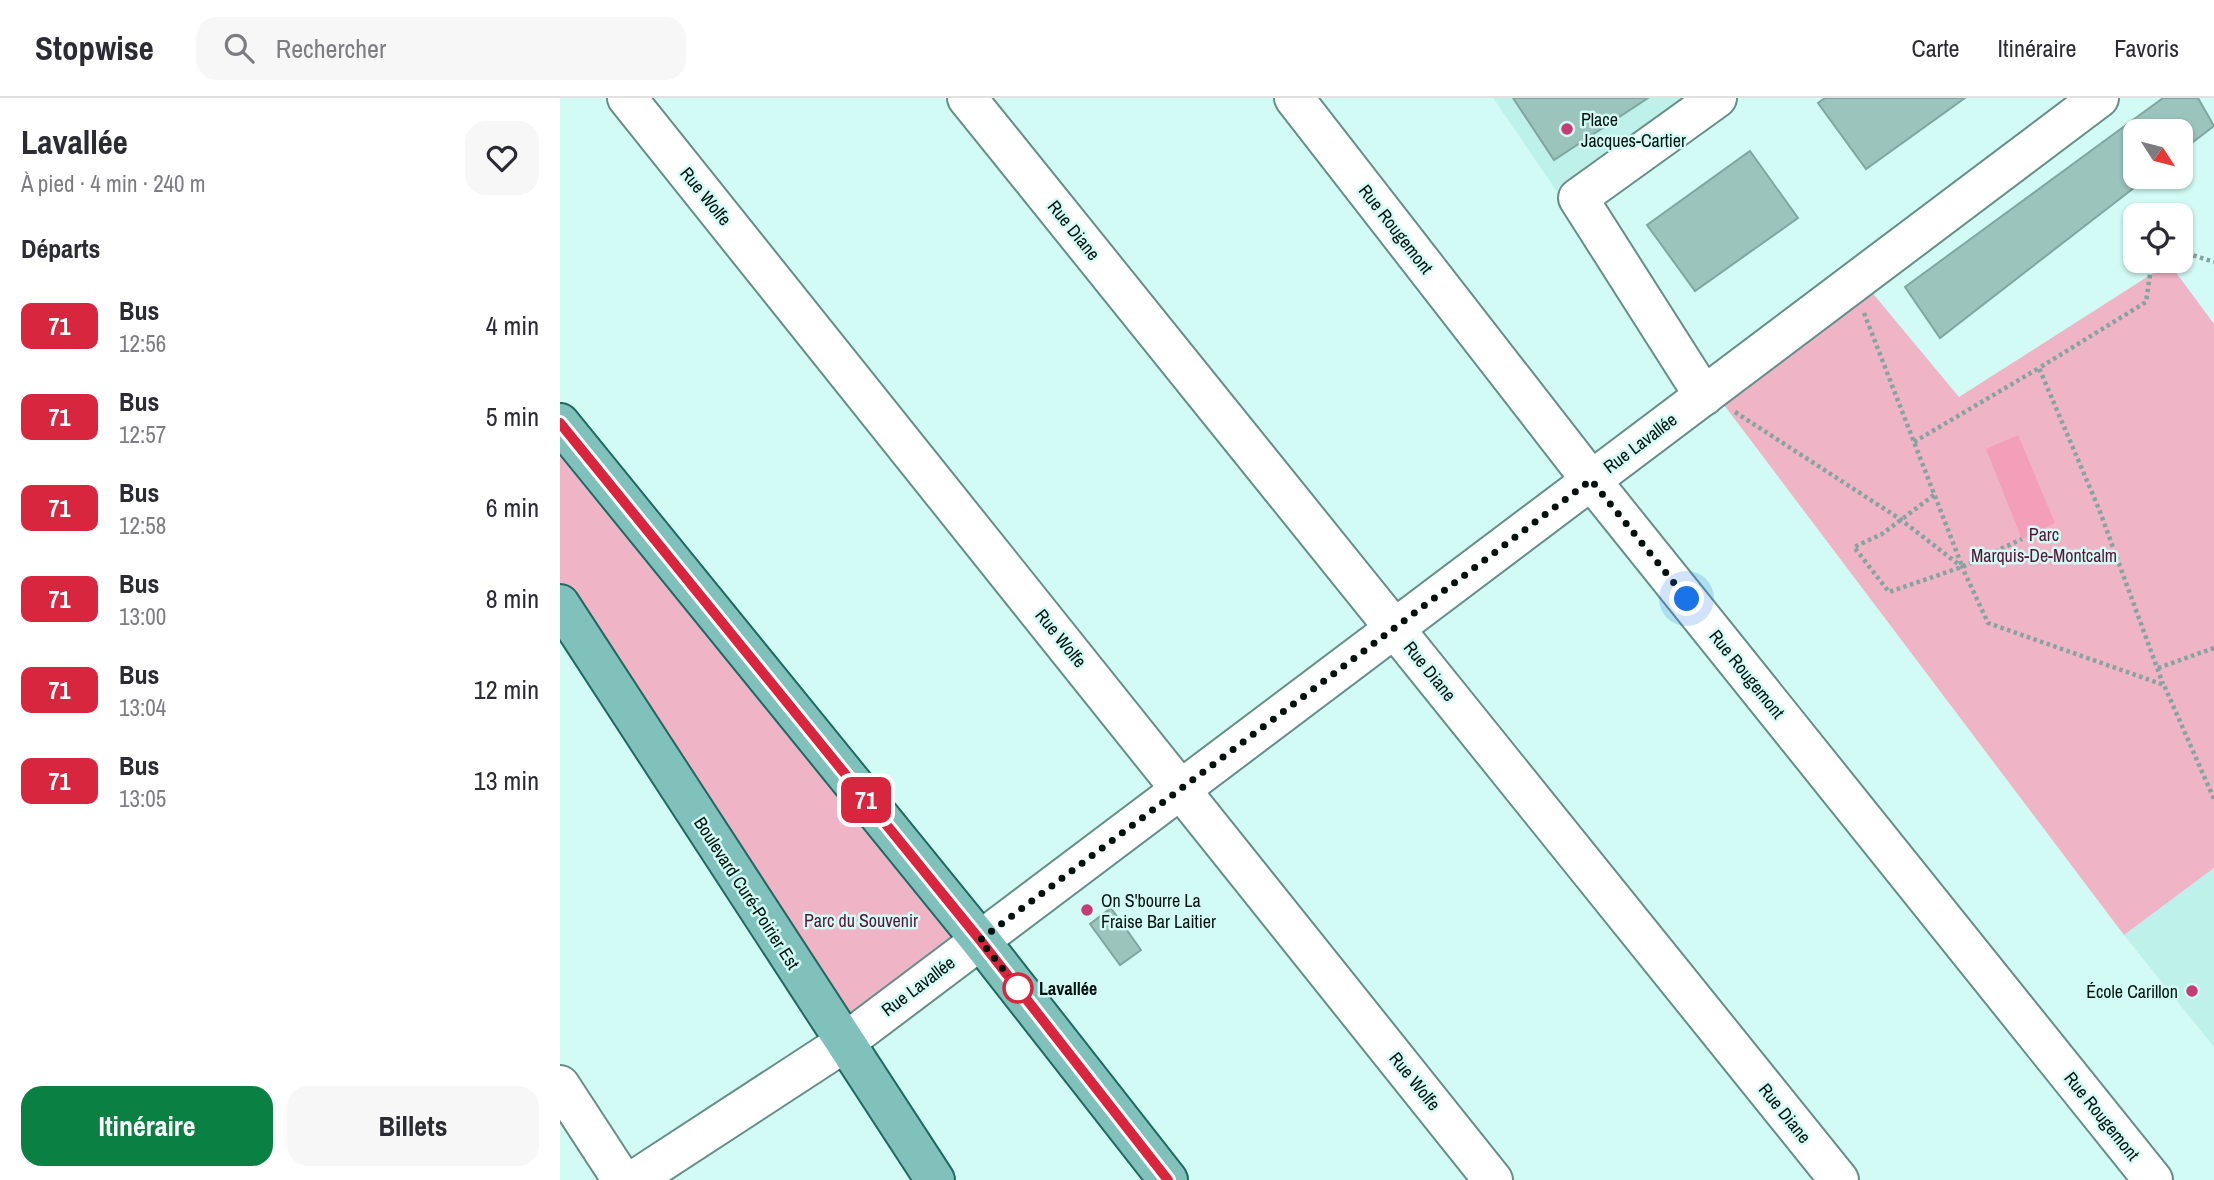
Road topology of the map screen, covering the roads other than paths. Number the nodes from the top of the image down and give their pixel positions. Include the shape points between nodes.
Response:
1 (627, 98) edge
2 (967, 98) edge
3 (1294, 98) edge
4 (1717, 98) edge
5 (2099, 98) edge
6 (1704, 396) junction
7 (560, 423) edge
8 (1591, 480) junction
9 (560, 604) edge
10 (1396, 627) junction
11 (1181, 788) junction
12 (980, 940) junction
13 (844, 1042) junction
14 (560, 1085) edge
15 (622, 1180) edge
16 (634, 1180) edge
17 (934, 1180) edge
18 (1168, 1180) edge
19 (1493, 1180) edge
20 (1839, 1180) edge
21 (2153, 1180) edge

1 - 11 street, Rue Wolfe
2 - 10 street, Rue Diane
3 - 8 street, Rue Rougemont
4 - 6 street via 1578,198
5 - 6 street, Rue Lavallée
6 - 8 street, Rue Lavallée
7 - 12 main road
8 - 10 street, Rue Lavallée
8 - 21 street, Rue Rougemont
9 - 13 main road, Boulevard Curé-Poirier Est
10 - 11 street, Rue Lavallée
10 - 20 street, Rue Diane
11 - 12 street, Rue Lavallée
11 - 19 street, Rue Wolfe
12 - 13 street, Rue Lavallée
12 - 18 main road
13 - 16 street, Rue Lavallée
13 - 17 main road, Boulevard Curé-Poirier Est
14 - 15 street

